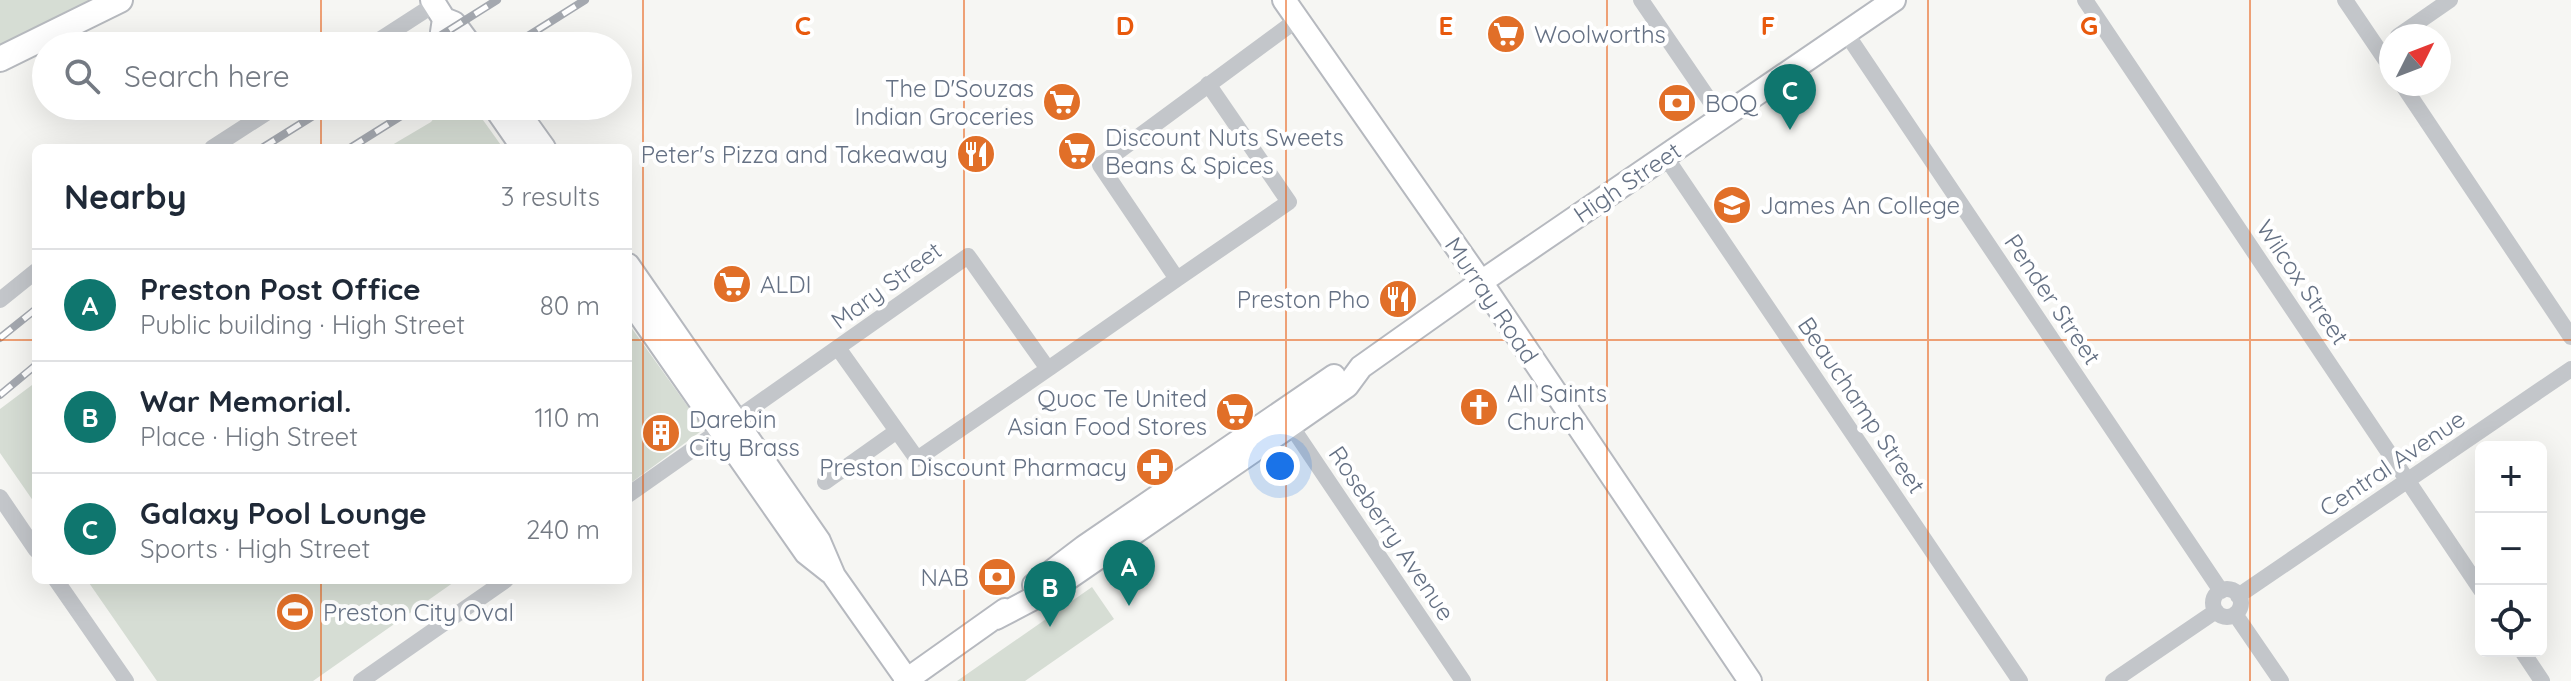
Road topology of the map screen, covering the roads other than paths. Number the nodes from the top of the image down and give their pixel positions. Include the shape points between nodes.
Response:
1 (120, 0) edge
2 (1284, 0) edge
3 (1641, 0) edge
4 (1894, 0) edge
5 (2085, 0) edge
6 (2345, 0) edge
7 (2450, 0) edge
8 (437, 8) edge
9 (1298, 19) junction
10 (2415, 24) edge
11 (55, 32) edge
12 (395, 32) edge
13 (442, 32) edge
14 (461, 32) edge
15 (1846, 33) junction
16 (2379, 39) edge
17 (32, 43) edge
18 (0, 59) edge
19 (1208, 84) junction
20 (2410, 96) edge
21 (1721, 117) junction
22 (255, 120) edge
23 (504, 120) edge
24 (524, 120) edge
25 (218, 144) edge
26 (520, 144) edge
27 (541, 144) edge
28 (1665, 156) junction
29 (632, 271) edge
30 (32, 274) edge
31 (1177, 279) junction
32 (1481, 282) junction
33 (0, 300) edge
34 (632, 303) edge
35 (2571, 337) edge
36 (838, 348) junction
37 (1048, 369) junction
38 (2571, 369) edge
39 (1287, 419) junction
40 (728, 426) junction
41 (897, 431) junction
42 (825, 482) dead end
43 (2407, 482) junction
44 (632, 492) edge
45 (0, 497) edge
46 (32, 544) edge
47 (59, 584) edge
48 (500, 584) edge
49 (2478, 585) edge
50 (2221, 591) junction
51 (2238, 596) junction
52 (2216, 611) junction
53 (2235, 614) junction
54 (2526, 657) edge
55 (126, 681) edge
56 (361, 681) edge
57 (907, 681) edge
58 (1463, 681) edge
59 (1750, 681) edge
60 (2020, 681) edge
61 (2113, 681) edge
62 (2281, 681) edge
63 (2542, 681) edge

1 - 11 main road
2 - 9 main road, Murray Road
3 - 21 street
4 - 15 main road, High Street
5 - 43 street, Wilcox Street
6 - 16 street
7 - 10 street
8 - 12 street
8 - 13 main road
8 - 14 main road
9 - 19 street
9 - 32 main road, Murray Road
15 - 21 main road, High Street
15 - 50 street, Pender Street
17 - 18 main road
19 - 31 street via 1100,165
19 - 31 street via 1289,202
20 - 35 street
21 - 28 main road, High Street
22 - 25 street
23 - 26 main road
24 - 27 main road
28 - 32 main road, High Street
28 - 60 street, Beauchamp Street
29 - 40 main road
30 - 33 street
31 - 37 street
32 - 39 main road, High Street via 1361,367 1347,386
32 - 59 main road, Murray Road
34 - 40 main road
36 - 37 street, Mary Street via 968,256
36 - 40 street, Mary Street
36 - 41 street
37 - 41 street via 917,459
38 - 43 street, Central Avenue
39 - 57 main road, High Street via 1057,586 996,618
39 - 58 street, Roseberry Avenue
40 - 44 street, Mary Street
40 - 57 main road via 819,541 834,576
41 - 42 street
43 - 49 street, Wilcox Street
43 - 51 street, Central Avenue
45 - 46 street
47 - 55 street
48 - 56 street
50 - 51 street
50 - 52 street via 2214,598
51 - 53 street via 2241,603
52 - 53 street via 2227,617
52 - 61 street
53 - 62 street
54 - 63 street

